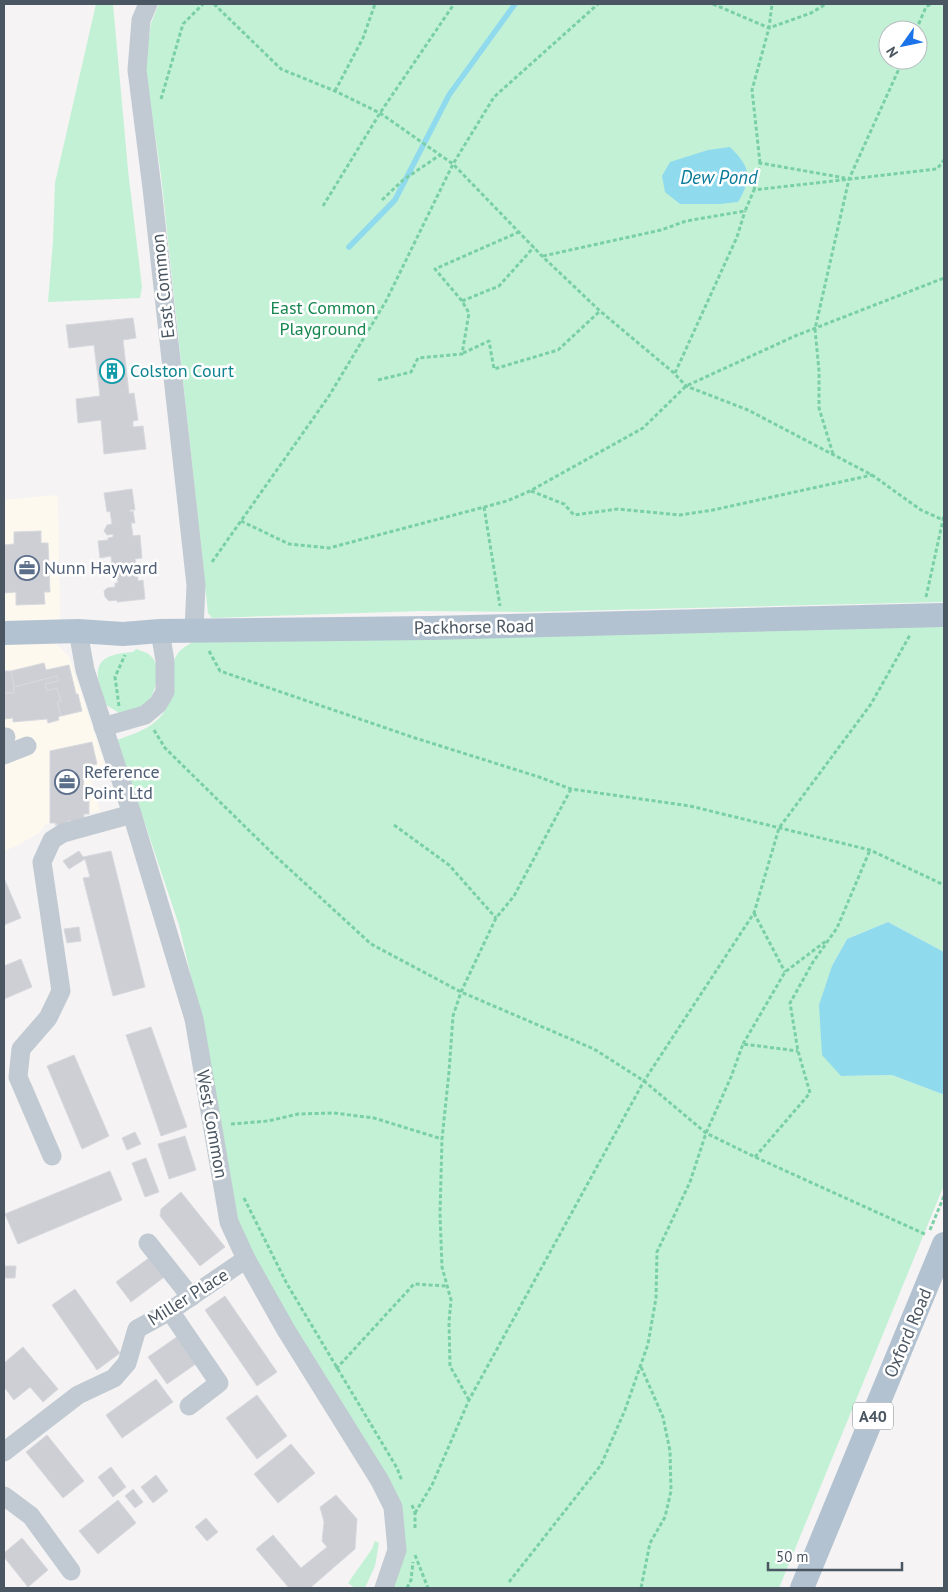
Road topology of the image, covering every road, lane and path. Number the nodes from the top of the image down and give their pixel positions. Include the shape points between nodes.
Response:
1 (203, 4) edge
2 (214, 4) edge
3 (375, 4) edge
4 (454, 4) edge
5 (598, 4) edge
6 (713, 4) edge
7 (772, 4) edge
8 (826, 4) edge
9 (927, 5) edge
10 (141, 9) edge
11 (920, 20) edge
12 (769, 28) junction
13 (898, 70) edge
14 (335, 91) junction
15 (161, 106) dead end
16 (380, 113) junction
17 (440, 155) junction
18 (944, 160) edge
19 (760, 163) junction
20 (453, 164) junction
21 (849, 179) junction
22 (754, 190) junction
23 (382, 200) dead end
24 (323, 206) dead end
25 (745, 211) junction
26 (519, 232) junction
27 (534, 248) junction
28 (542, 256) junction
29 (944, 278) edge
30 (462, 301) junction
31 (600, 311) junction
32 (815, 329) junction
33 (462, 354) junction
34 (674, 373) junction
35 (378, 380) dead end
36 (686, 386) junction
37 (833, 454) junction
38 (872, 475) junction
39 (530, 491) junction
40 (484, 507) junction
41 (944, 515) edge
42 (943, 520) edge
43 (240, 521) junction
44 (196, 584) junction
45 (933, 615) edge
46 (503, 626) junction
47 (194, 630) junction
48 (78, 631) junction
49 (160, 631) junction
50 (4, 632) edge
51 (127, 650) dead end
52 (145, 715) junction
53 (121, 722) junction
54 (103, 727) junction
55 (4, 743) edge
56 (27, 746) dead end
57 (570, 790) junction
58 (132, 814) junction
59 (394, 825) dead end
60 (779, 828) junction
61 (870, 850) junction
62 (944, 884) edge
63 (754, 913) junction
64 (496, 918) junction
65 (829, 939) junction
66 (785, 972) junction
67 (461, 992) junction
68 (743, 1044) junction
69 (798, 1051) junction
70 (644, 1081) junction
71 (228, 1128) dead end
72 (706, 1133) junction
73 (442, 1139) junction
74 (52, 1156) dead end
75 (755, 1157) junction
76 (242, 1194) dead end
77 (148, 1243) dead end
78 (942, 1249) edge
79 (246, 1259) junction
80 (447, 1286) junction
81 (191, 1297) junction
82 (170, 1312) junction
83 (640, 1367) junction
84 (336, 1369) junction
85 (469, 1400) junction
86 (189, 1406) dead end
87 (4, 1452) edge
88 (404, 1486) dead end
89 (4, 1496) edge
90 (412, 1504) dead end
91 (71, 1571) dead end
92 (509, 1582) dead end
93 (384, 1588) edge
94 (407, 1588) edge
95 (428, 1588) edge
96 (641, 1588) edge
97 (802, 1588) edge

1 - 15 path via 184,24 160,97
2 - 14 path via 281,69
3 - 14 path via 363,38
4 - 16 path
5 - 20 path via 494,97
6 - 12 path
7 - 12 path
8 - 12 path
9 - 11 path
10 - 44 street, East Common via 137,70
12 - 19 path via 752,90
13 - 21 path
14 - 16 path
16 - 17 path
16 - 24 path
17 - 20 path
17 - 23 path via 403,180
18 - 21 path via 937,169
19 - 21 path
19 - 22 path
20 - 26 path
20 - 43 path via 386,301 326,402
21 - 22 path
21 - 32 path
22 - 25 path
25 - 28 path via 686,220 661,230
25 - 34 path via 737,237
26 - 27 path
26 - 30 path via 435,269
27 - 28 path
27 - 30 path via 499,286
28 - 31 path
29 - 32 path
30 - 33 path via 468,314
31 - 33 path via 558,350 494,368 489,341
31 - 34 path
32 - 36 path
32 - 37 path via 819,408
33 - 35 path via 418,358 411,372
34 - 36 path
36 - 37 path via 748,410
36 - 39 path via 643,428
37 - 38 path
38 - 39 path via 680,515 618,509 574,515 564,504
38 - 42 path via 921,510
39 - 40 path
40 - 43 path via 329,548 289,544
40 - 46 path
41 - 42 path
42 - 45 path
43 - 44 path
44 - 47 street, East Common
45 - 46 main road, Packhorse Road
45 - 60 path
46 - 47 main road, Packhorse Road
47 - 49 main road, Packhorse Road
47 - 57 path via 220,671
48 - 49 main road, Packhorse Road via 123,634
48 - 50 main road, Packhorse Road
48 - 54 street, West Common via 85,670
49 - 52 street via 165,661 165,692 158,704
51 - 53 path via 115,677
52 - 53 street
52 - 67 path via 165,748 371,944
53 - 54 street
54 - 58 street, West Common
55 - 56 street
57 - 60 path via 690,806
57 - 64 path via 514,896
58 - 74 street via 45,837 42,862 61,991 48,1018 21,1049 18,1077
58 - 79 street, West Common via 194,1019 230,1222
59 - 64 path via 450,865
60 - 61 path
60 - 63 path
61 - 62 path
61 - 65 path via 837,928
63 - 66 path
63 - 70 path
64 - 67 path
65 - 66 path
65 - 69 path via 790,1003
66 - 68 path
67 - 70 path via 594,1049
67 - 73 path via 453,1016
68 - 69 path
68 - 72 path
69 - 75 path via 810,1093
70 - 72 path
70 - 85 path
71 - 73 path via 228,1124 268,1121 298,1114 334,1113 374,1118
72 - 75 path
72 - 83 path via 690,1182 657,1252 656,1298 648,1344
73 - 80 path via 440,1214 442,1267
75 - 78 path via 927,1235
76 - 84 path
77 - 81 street
78 - 97 main road, Oxford Road / A40
79 - 81 street, Miller Place
79 - 93 street, West Common via 393,1507 397,1550
80 - 84 path via 414,1284
80 - 85 path via 451,1300 450,1366
81 - 82 street, Miller Place
82 - 86 street via 219,1383
82 - 87 street, Miller Place via 137,1329 128,1363 114,1378 78,1395
83 - 92 path via 601,1465
83 - 96 path via 663,1417 670,1451 671,1491 664,1517 650,1543
84 - 88 path via 397,1468
85 - 90 path via 432,1485 415,1513
89 - 91 street via 30,1516
94 - 95 path via 414,1554

